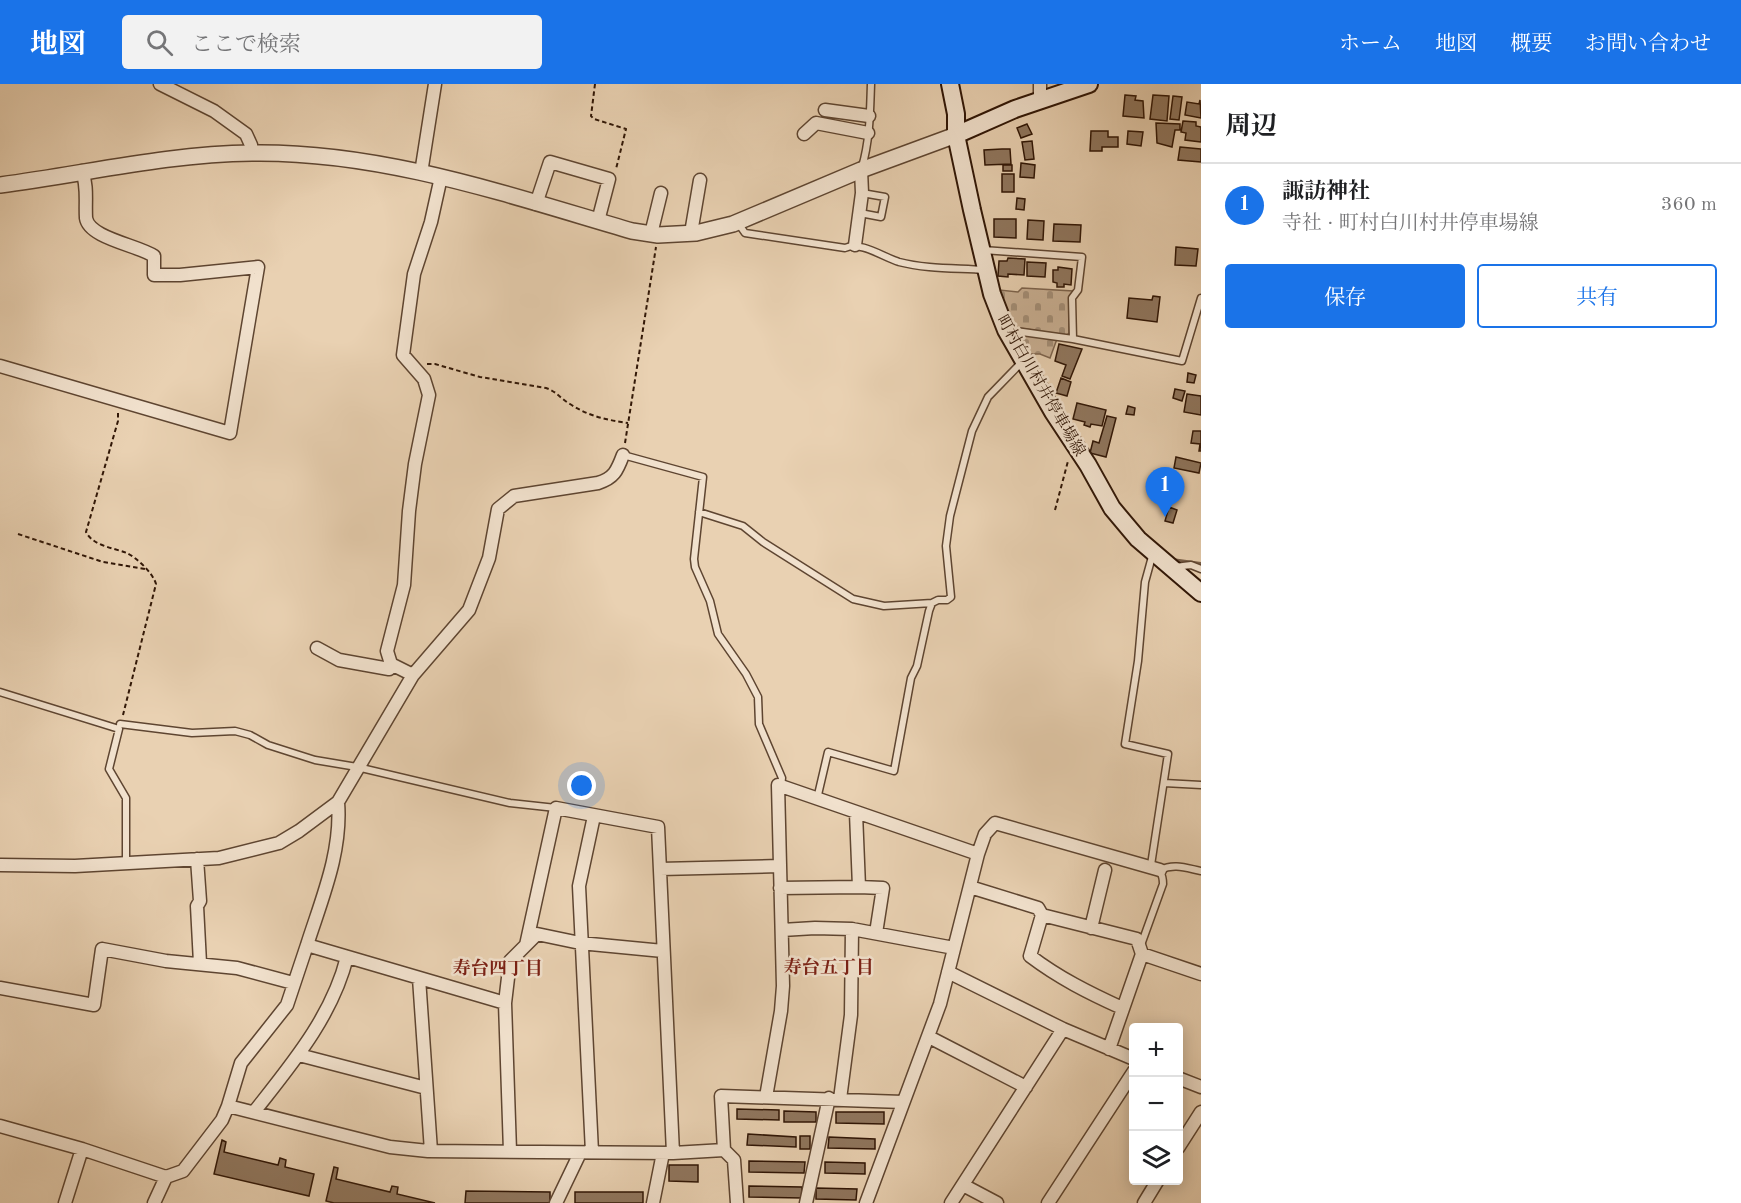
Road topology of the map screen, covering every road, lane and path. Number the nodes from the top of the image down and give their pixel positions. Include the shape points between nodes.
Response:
1 (159, 84) edge
2 (435, 84) edge
3 (595, 84) edge
4 (871, 84) edge
5 (950, 84) edge
6 (1089, 84) edge
7 (1040, 92) edge
8 (825, 110) dead end
9 (869, 117) junction
10 (868, 133) junction
11 (804, 134) dead end
12 (956, 135) junction
13 (252, 153) junction
14 (861, 170) junction
15 (82, 171) junction
16 (422, 173) junction
17 (441, 177) junction
18 (609, 179) junction
19 (700, 180) dead end
20 (0, 185) edge
21 (661, 193) dead end
22 (862, 193) junction
23 (536, 204) junction
24 (860, 213) junction
25 (598, 221) junction
26 (738, 222) junction
27 (691, 233) junction
28 (654, 234) junction
29 (855, 245) junction
30 (981, 249) junction
31 (986, 270) junction
32 (1201, 298) edge
33 (1006, 330) junction
34 (1073, 339) junction
35 (1024, 360) junction
36 (411, 364) junction
37 (0, 366) edge
38 (118, 401) junction
39 (628, 423) junction
40 (1076, 446) junction
41 (623, 455) junction
42 (1055, 510) dead end
43 (699, 512) junction
44 (18, 534) dead end
45 (1153, 552) junction
46 (1170, 567) junction
47 (146, 569) junction
48 (1201, 569) edge
49 (1201, 593) edge
50 (932, 603) junction
51 (317, 648) dead end
52 (391, 663) junction
53 (413, 675) junction
54 (0, 692) edge
55 (120, 724) joint
56 (357, 767) junction
57 (1164, 783) junction
58 (781, 786) junction
59 (1201, 786) edge
60 (817, 799) junction
61 (338, 802) junction
62 (556, 808) junction
63 (856, 813) junction
64 (594, 816) junction
65 (978, 854) junction
66 (197, 859) junction
67 (126, 862) junction
68 (0, 864) edge
69 (779, 866) junction
70 (660, 869) junction
71 (1105, 870) dead end
72 (1160, 870) junction
73 (1201, 871) edge
74 (859, 887) junction
75 (970, 887) junction
76 (780, 888) junction
77 (1042, 915) junction
78 (1091, 928) junction
79 (852, 929) junction
80 (782, 930) junction
81 (876, 933) junction
82 (580, 943) junction
83 (307, 945) junction
84 (526, 945) junction
85 (954, 948) junction
86 (663, 951) junction
87 (1141, 952) junction
88 (347, 957) junction
89 (200, 963) junction
90 (948, 972) junction
91 (1201, 974) edge
92 (419, 978) junction
93 (293, 983) junction
94 (0, 988) edge
95 (505, 1003) junction
96 (1122, 1008) junction
97 (1063, 1029) junction
98 (929, 1037) junction
99 (1109, 1049) junction
100 (298, 1055) junction
101 (1129, 1057) edge
102 (1130, 1077) edge
103 (1183, 1080) edge
104 (1026, 1087) junction
105 (1201, 1087) edge
106 (426, 1088) junction
107 (766, 1096) junction
108 (834, 1098) junction
109 (903, 1102) junction
110 (228, 1106) junction
111 (1201, 1112) edge
112 (254, 1113) junction
113 (0, 1126) edge
114 (1183, 1141) edge
115 (82, 1149) junction
116 (724, 1150) junction
117 (431, 1151) junction
118 (510, 1151) junction
119 (586, 1153) junction
120 (668, 1153) junction
121 (166, 1177) junction
122 (963, 1185) junction
123 (1155, 1185) edge
124 (65, 1203) edge
125 (154, 1203) edge
126 (556, 1203) edge
127 (652, 1203) edge
128 (737, 1203) edge
129 (806, 1203) edge
130 (866, 1203) edge
131 (951, 1203) edge
132 (998, 1203) edge
133 (1048, 1203) edge
134 (1144, 1203) edge

1 - 13 street via 214,111 246,134
2 - 16 street
3 - 18 path via 591,116 627,129 614,174
4 - 9 lane
5 - 12 main road, 町村白川村井停車場線
6 - 7 main road
7 - 12 main road via 1015,109
8 - 9 street
9 - 10 lane
10 - 11 street via 816,123
10 - 14 lane
12 - 14 street
12 - 30 main road, 町村白川村井停車場線
13 - 15 street via 170,157
13 - 16 street via 311,154
14 - 22 street
14 - 26 street
15 - 20 street
15 - 38 street via 86,179 86,221 93,231 154,256 154,275 258,267 230,433
16 - 17 street
17 - 23 street
17 - 36 street via 414,274 403,355
18 - 23 street via 550,162
18 - 25 street
19 - 27 street
21 - 28 street
22 - 24 street
22 - 24 lane via 885,197 881,217
23 - 25 street
24 - 29 street
25 - 28 street
26 - 27 street
26 - 29 lane via 745,233 845,248
27 - 28 street
28 - 39 path
29 - 31 lane via 926,267
30 - 31 main road, 町村白川村井停車場線
30 - 34 lane via 1082,257 1078,290 1072,298
31 - 33 main road, 町村白川村井停車場線
32 - 34 lane via 1182,361
33 - 34 lane
33 - 35 main road, 町村白川村井停車場線
35 - 40 main road, 町村白川村井停車場線
35 - 50 lane via 988,397 977,417 950,516 946,546 951,597
36 - 39 path via 435,364 546,388 592,415
36 - 52 street via 424,379 429,395 415,464 404,585 387,651
37 - 38 street
38 - 47 path via 118,421 86,532 98,543 130,554
39 - 41 path
40 - 42 path via 1070,453
40 - 45 main road, 町村白川村井停車場線 via 1112,508
41 - 43 lane via 703,477
41 - 53 street via 609,479 514,496 498,509 489,558 470,609
43 - 50 lane via 743,526 853,599 884,606
43 - 58 lane via 695,567 710,601 718,634 759,697 759,723 782,777
44 - 47 path via 103,562
45 - 46 main road, 町村白川村井停車場線
45 - 57 lane via 1145,582 1125,744 1168,754
46 - 48 lane
46 - 49 main road, 町村白川村井停車場線
47 - 55 path via 156,584
50 - 60 lane via 911,678 894,771 828,752
51 - 52 street via 339,660 389,669
52 - 53 street
53 - 56 street
54 - 67 lane via 119,729 109,769 126,798
55 - 56 lane via 192,733 235,731 315,760
56 - 61 street
56 - 62 lane via 510,803
57 - 59 lane
57 - 72 lane via 1151,865
58 - 60 street
58 - 69 street via 778,785
60 - 63 street
61 - 66 street via 279,843 219,858
61 - 83 street via 340,825 331,871
62 - 64 street
62 - 84 street
63 - 65 street
63 - 74 street
64 - 70 street via 658,827
64 - 82 street via 579,885
65 - 72 street via 994,823
65 - 75 street
66 - 67 street
66 - 89 street
67 - 68 street via 75,866
69 - 70 street
69 - 76 street
70 - 86 street
71 - 78 street
72 - 73 lane via 1176,866
72 - 87 lane via 1163,884
74 - 76 street
74 - 81 street via 883,888
75 - 77 street via 1038,908
75 - 85 street
76 - 80 street
77 - 78 street
77 - 96 street via 1030,956 1056,976
78 - 87 street via 1137,939
79 - 80 street
79 - 81 street
79 - 108 street via 851,1015
80 - 107 street via 781,1011
81 - 85 street
82 - 84 street via 537,934
82 - 86 street
82 - 119 street
83 - 88 street
83 - 93 street
84 - 95 street via 510,961
85 - 90 street
86 - 120 street
87 - 91 street
87 - 96 street
88 - 92 street
88 - 100 street via 332,1001
89 - 93 street
89 - 94 street via 102,950 93,1005
90 - 97 street
90 - 98 street
92 - 95 street
92 - 106 street
93 - 110 street via 287,1005 241,1064
95 - 118 street
96 - 99 street
97 - 99 street
97 - 104 street
98 - 104 street
98 - 109 street
99 - 101 street
100 - 106 street
100 - 112 street
102 - 133 street
103 - 105 street
104 - 122 street
106 - 117 street
107 - 108 street
107 - 116 street via 721,1096
108 - 109 street
108 - 129 street
109 - 130 street
110 - 112 street
110 - 121 street via 222,1120 183,1171
111 - 114 street
112 - 117 street via 390,1147
113 - 115 street
115 - 121 street
115 - 124 street
116 - 120 street
116 - 128 street via 734,1160
117 - 118 street
118 - 119 street
119 - 120 street
119 - 126 street
120 - 127 street
121 - 125 street
122 - 131 street
122 - 132 street
123 - 134 street

